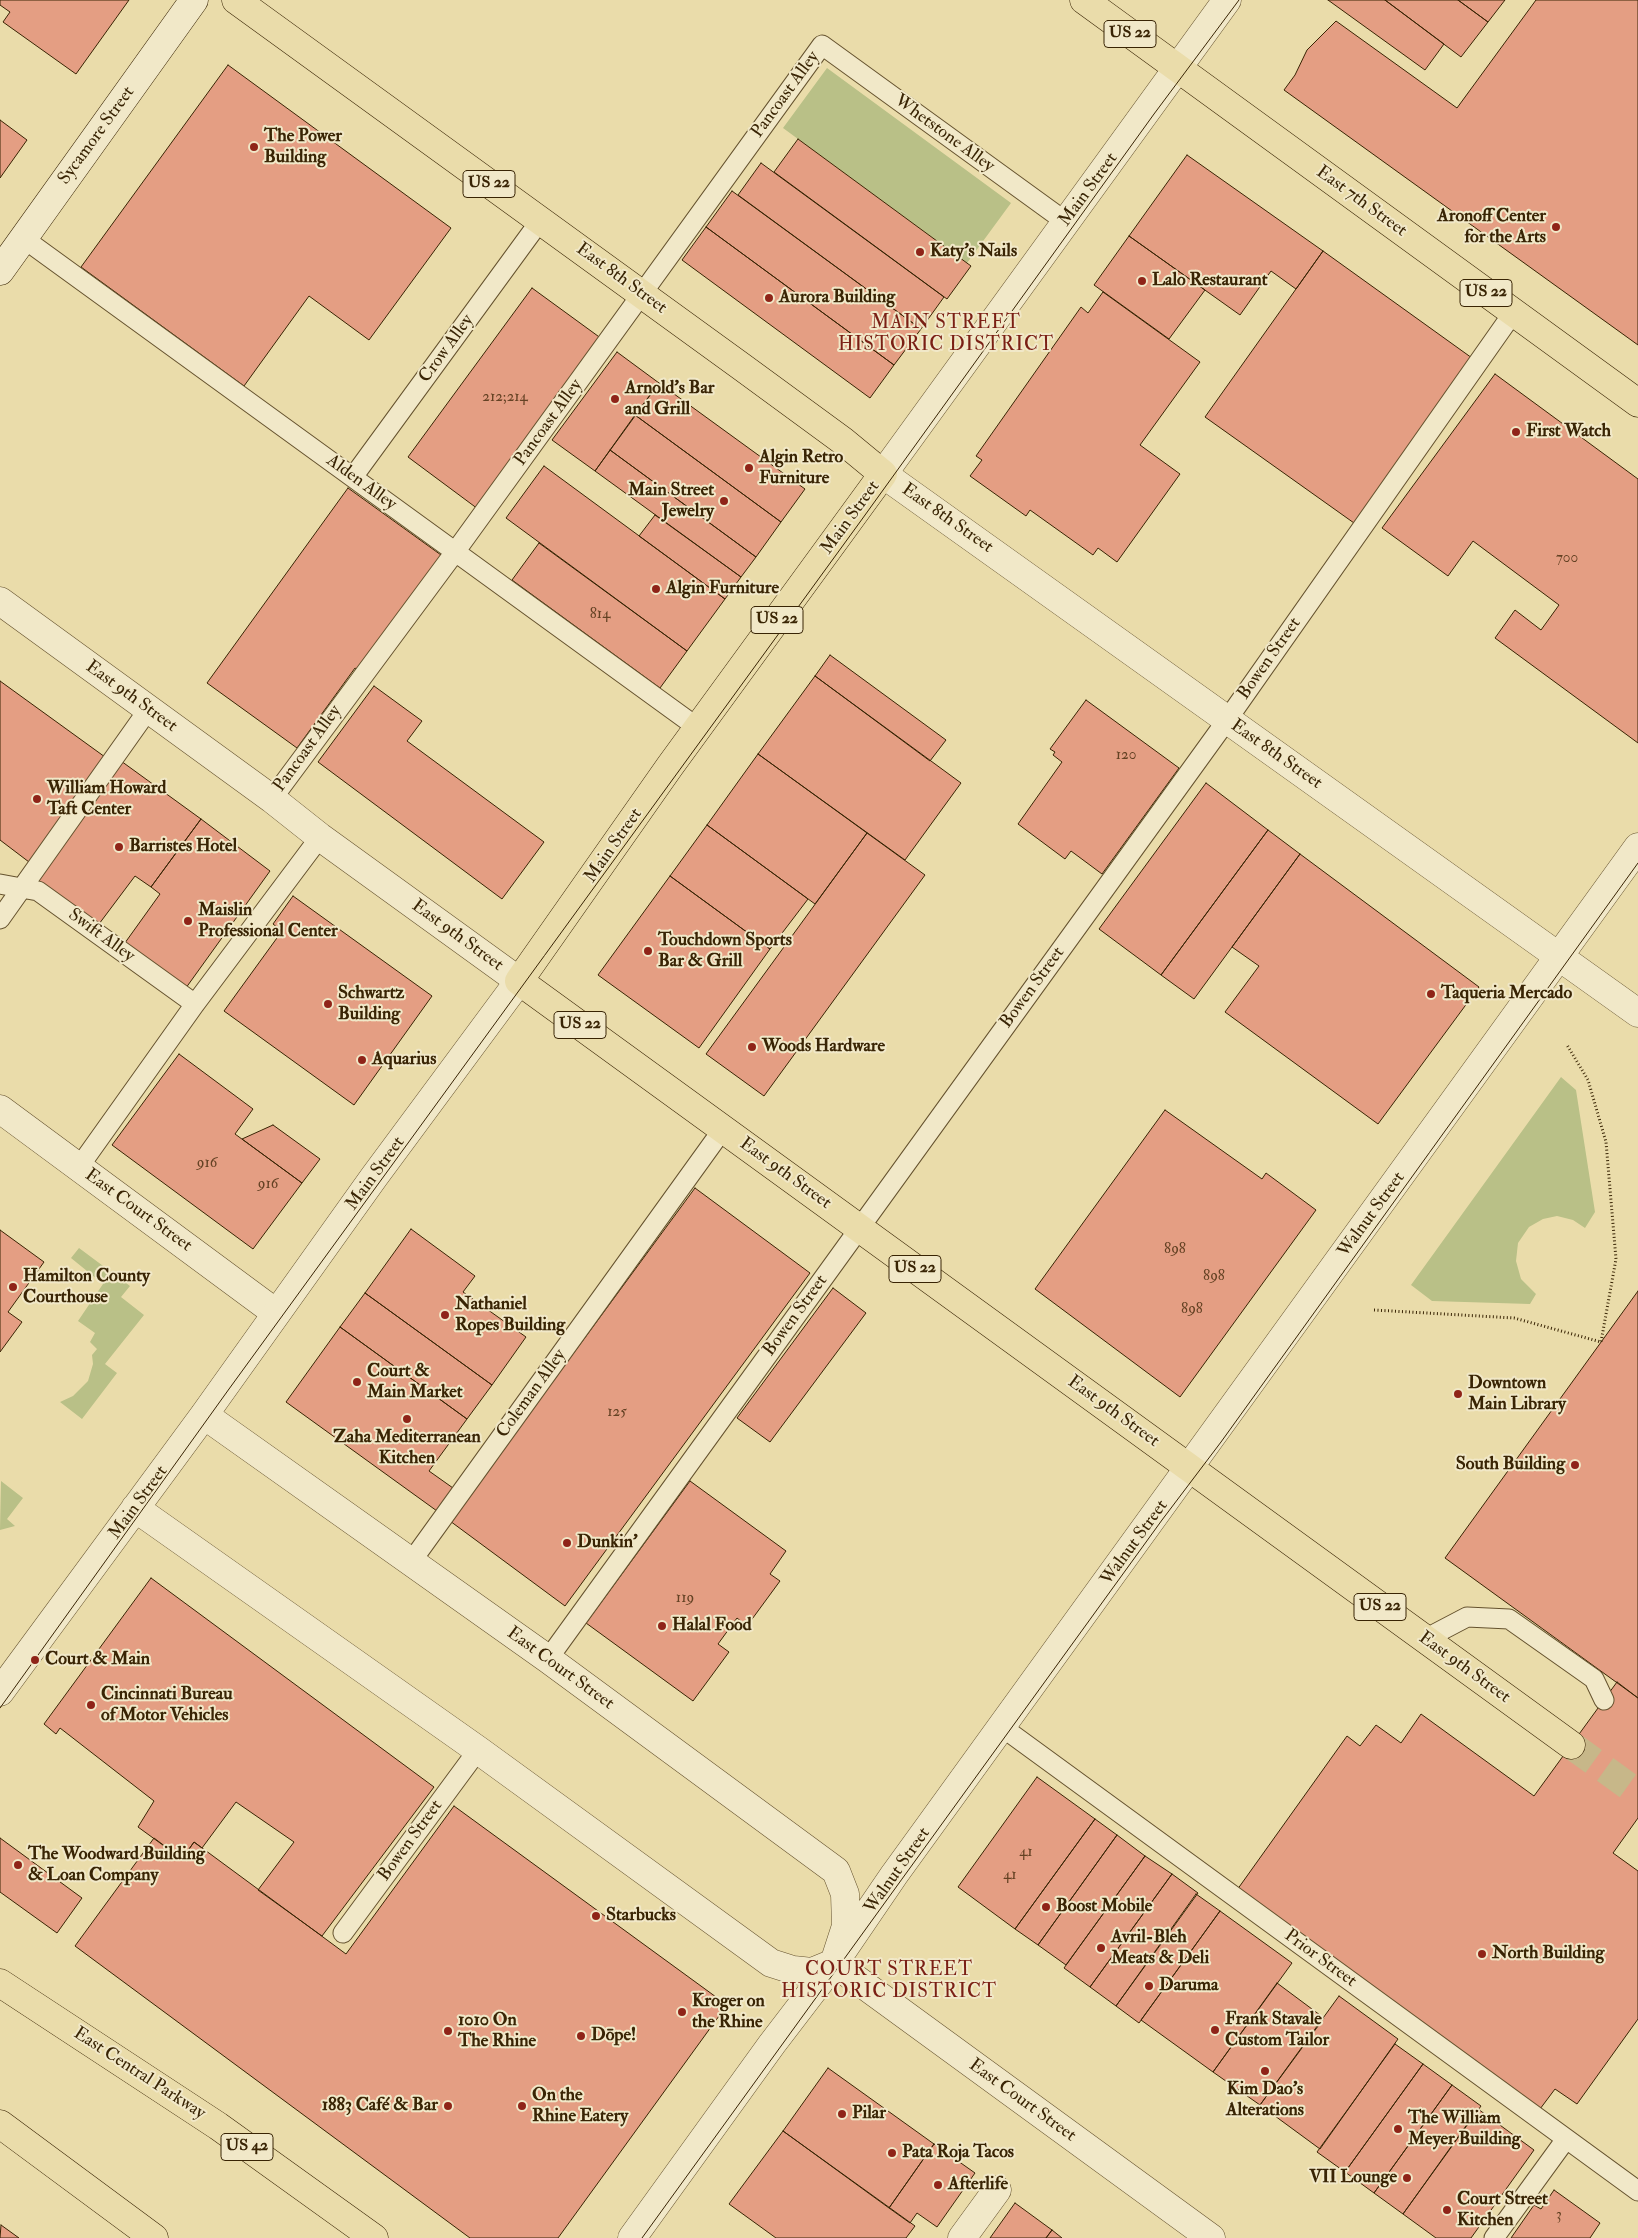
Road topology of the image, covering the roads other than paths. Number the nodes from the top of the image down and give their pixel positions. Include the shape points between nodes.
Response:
1 (194, 0) edge
2 (236, 0) edge
3 (1084, 0) edge
4 (1227, 0) edge
5 (822, 45) joint
6 (1176, 68) junction
7 (540, 221) junction
8 (1066, 222) junction
9 (23, 238) junction
10 (0, 271) edge
11 (642, 294) junction
12 (1513, 313) junction
13 (1638, 403) edge
14 (883, 474) junction
15 (353, 477) junction
16 (455, 552) junction
17 (0, 600) edge
18 (148, 710) junction
19 (1227, 720) junction
20 (698, 728) junction
21 (272, 799) junction
22 (320, 837) junction
23 (1638, 847) edge
24 (0, 884) edge
25 (21, 889) junction
26 (0, 919) edge
27 (1559, 956) junction
28 (519, 981) junction
29 (195, 1004) junction
30 (1638, 1013) edge
31 (0, 1109) edge
32 (723, 1129) junction
33 (79, 1167) junction
34 (859, 1228) junction
35 (276, 1313) junction
36 (204, 1414) junction
37 (1188, 1468) junction
38 (135, 1508) junction
39 (411, 1562) junction
40 (1425, 1639) junction
41 (548, 1659) junction
42 (0, 1692) edge
43 (1604, 1700) dead end
44 (1002, 1727) junction
45 (1571, 1745) tunnel mouth
46 (478, 1750) junction
47 (343, 1933) dead end
48 (834, 1963) junction
49 (0, 1983) edge
50 (0, 2124) edge
51 (1566, 2139) junction
52 (997, 2190) dead end
53 (1638, 2191) edge
54 (144, 2235) edge
55 (374, 2238) edge
56 (632, 2238) edge
57 (962, 2238) edge
58 (1211, 2238) edge
59 (1494, 2238) edge

1 - 9 street, Sycamore Street
2 - 7 main road, East 8th Street / US 22
3 - 6 main road, East 7th Street / US 22
4 - 6 street, Main Street
5 - 8 lane, Whetstone Alley
5 - 11 lane, Pancoast Alley
6 - 8 street, Main Street
6 - 12 main road, East 7th Street / US 22
7 - 11 main road, East 8th Street / US 22
7 - 15 lane, Crow Alley
8 - 14 street, Main Street
9 - 10 street, Sycamore Street
9 - 15 lane, Alden Alley
11 - 14 main road, East 8th Street / US 22 via 843,441
11 - 16 lane, Pancoast Alley
12 - 13 main road, East 7th Street / US 22
12 - 19 lane, Bowen Street
14 - 19 street, East 8th Street
14 - 20 main road, Main Street / US 22
15 - 16 lane, Alden Alley
16 - 20 lane, Alden Alley
16 - 21 lane, Pancoast Alley
17 - 18 street, East 9th Street
18 - 21 street, East 9th Street
18 - 25 lane
19 - 27 street, East 8th Street
19 - 34 lane, Bowen Street
20 - 28 main road, Main Street / US 22
21 - 22 street, East 9th Street
22 - 28 street, East 9th Street
22 - 29 lane
23 - 27 street, Walnut Street
24 - 25 lane, Swift Alley
25 - 26 lane
25 - 29 lane, Swift Alley via 38,891
27 - 30 street, East 8th Street
27 - 37 street, Walnut Street
28 - 32 main road, East 9th Street / US 22
28 - 35 street, Main Street
29 - 33 lane
31 - 33 street, East Court Street
32 - 34 main road, East 9th Street / US 22
32 - 39 lane, Coleman Alley
33 - 35 street, East Court Street
34 - 37 main road, East 9th Street / US 22
34 - 41 lane, Bowen Street
35 - 36 street, Main Street
36 - 38 street, Main Street
36 - 39 street, East Court Street
37 - 40 main road, East 9th Street / US 22
37 - 44 street, Walnut Street
38 - 42 street, Main Street
38 - 46 street
39 - 41 street, East Court Street
40 - 43 lane via 1467,1618 1509,1619 1594,1679
40 - 45 main road, East 9th Street / US 22
41 - 48 street, East Court Street via 836,1871 845,1894 846,1926
44 - 48 street, Walnut Street
44 - 51 lane, Prior Street
46 - 47 lane, Bowen Street
46 - 48 street via 772,1963 812,1972
48 - 56 street, Walnut Street
48 - 58 street, East Court Street
49 - 55 main road, East Central Parkway / US 42 via 218,2126
50 - 54 main road
51 - 53 lane, Prior Street
51 - 59 lane
52 - 57 street

